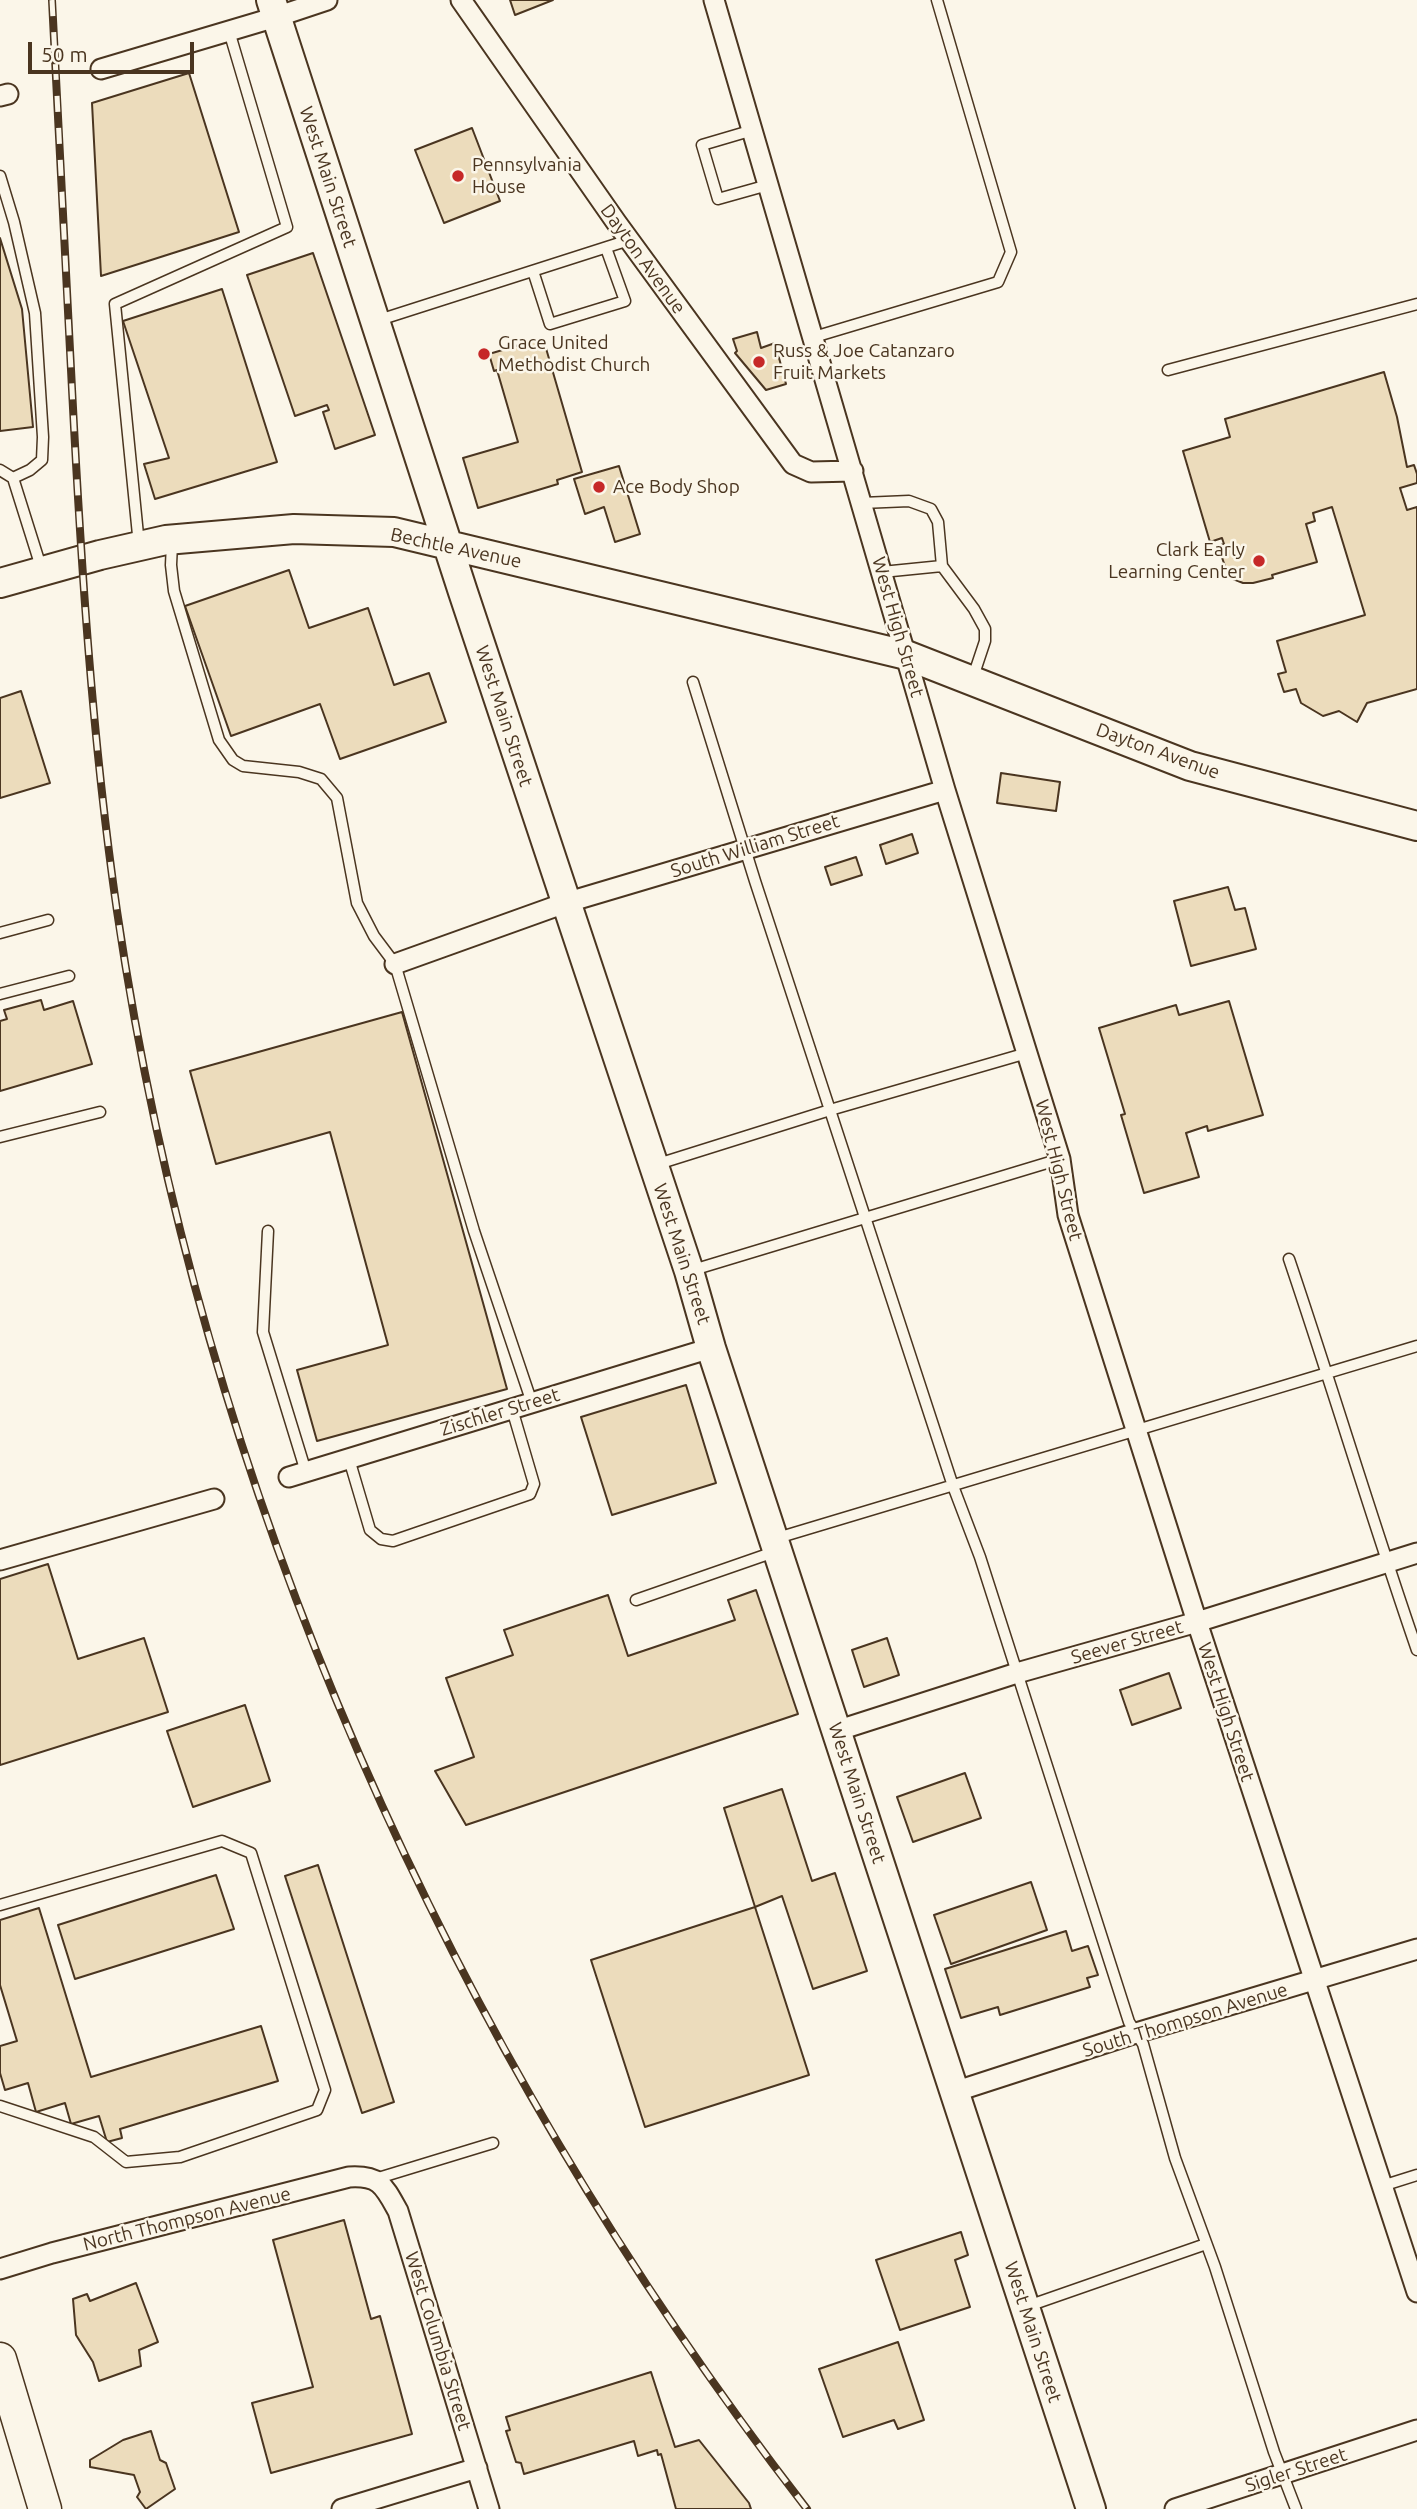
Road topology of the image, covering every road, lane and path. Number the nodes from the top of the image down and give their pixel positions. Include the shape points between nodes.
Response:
1 (327, 0) edge
2 (461, 0) edge
3 (715, 0) edge
4 (937, 0) edge
5 (274, 9) edge
6 (229, 31) junction
7 (101, 69) dead end
8 (753, 130) junction
9 (0, 176) edge
10 (768, 185) junction
11 (629, 240) junction
12 (607, 248) junction
13 (533, 271) junction
14 (1417, 304) edge
15 (375, 322) junction
16 (814, 337) junction
17 (1168, 370) dead end
18 (0, 470) edge
19 (853, 471) junction
20 (13, 478) junction
21 (862, 503) junction
22 (172, 539) junction
23 (447, 544) junction
24 (139, 546) junction
25 (942, 566) junction
26 (42, 571) junction
27 (883, 572) junction
28 (0, 583) edge
29 (906, 655) junction
30 (972, 681) junction
31 (693, 682) dead end
32 (945, 790) junction
33 (1417, 826) edge
34 (745, 849) junction
35 (565, 903) junction
36 (48, 920) dead end
37 (0, 933) edge
38 (395, 964) junction
39 (69, 976) dead end
40 (0, 994) edge
41 (1027, 1053) junction
42 (830, 1110) junction
43 (100, 1112) dead end
44 (0, 1137) edge
45 (1059, 1159) junction
46 (654, 1166) junction
47 (865, 1218) junction
48 (268, 1231) dead end
49 (1289, 1259) dead end
50 (689, 1271) junction
51 (1417, 1346) edge
52 (711, 1348) junction
53 (1327, 1372) junction
54 (532, 1403) junction
55 (512, 1409) junction
56 (1136, 1430) junction
57 (349, 1459) junction
58 (298, 1474) joint
59 (953, 1486) junction
60 (214, 1499) dead end
61 (776, 1545) junction
62 (1417, 1553) edge
63 (0, 1560) edge
64 (1387, 1563) junction
65 (636, 1600) dead end
66 (1197, 1622) junction
67 (1417, 1650) edge
68 (1017, 1673) junction
69 (836, 1731) junction
70 (0, 1905) edge
71 (1417, 1949) edge
72 (1315, 1981) junction
73 (1136, 2033) junction
74 (954, 2092) junction
75 (0, 2106) edge
76 (493, 2143) dead end
77 (1417, 2175) edge
78 (375, 2179) junction
79 (1382, 2186) junction
80 (1206, 2244) junction
81 (0, 2269) edge
82 (1417, 2292) edge
83 (1025, 2307) junction
84 (0, 2359) edge
85 (1417, 2430) edge
86 (477, 2468) junction
87 (1282, 2474) junction
88 (45, 2509) edge
89 (342, 2509) edge
90 (489, 2509) edge
91 (1091, 2509) edge
92 (1175, 2509) edge
93 (1296, 2509) edge

1 - 5 street
2 - 11 street, Dayton Avenue
3 - 8 street, West High Street
4 - 16 lane via 1011,252 998,282
5 - 6 street
5 - 15 street, West Main Street
6 - 7 street
6 - 24 lane via 287,228 115,304
8 - 10 street, West High Street
8 - 10 lane via 702,145 718,199
9 - 20 lane via 35,313 44,437 42,460
10 - 16 street, West High Street
11 - 12 lane
11 - 19 street, Dayton Avenue via 793,464 811,472
12 - 13 lane
12 - 13 lane via 625,301 550,324
13 - 15 lane
14 - 17 lane
15 - 23 street, West Main Street
16 - 19 street, West High Street
18 - 20 lane
19 - 21 street, West High Street
20 - 26 lane
21 - 25 lane via 909,500 931,509
21 - 27 street, West High Street
22 - 23 street, Bechtle Avenue via 294,529 394,532
22 - 24 street, Bechtle Avenue
22 - 38 lane via 174,591 219,740 243,766 321,779 337,798 357,904
23 - 29 street, Bechtle Avenue
23 - 35 street, West Main Street
24 - 26 street, Bechtle Avenue
25 - 27 lane
25 - 30 lane via 985,629
26 - 28 street, Bechtle Avenue
27 - 29 street, West High Street
29 - 30 street, Dayton Avenue
29 - 32 street, West High Street
30 - 33 street, Dayton Avenue via 1190,766
31 - 34 lane
32 - 34 street, South William Street
32 - 41 street, West High Street
34 - 35 street, South William Street
34 - 42 lane
35 - 38 street, South William Street
35 - 46 street, West Main Street
36 - 37 lane
38 - 54 lane via 474,1231
39 - 40 lane
41 - 42 lane
41 - 45 street, West High Street
42 - 46 lane
42 - 47 lane
43 - 44 lane
45 - 47 lane
45 - 56 street, West High Street via 1068,1215
46 - 50 street, West Main Street
47 - 50 lane
47 - 59 lane
48 - 58 lane via 264,1332
49 - 53 lane
50 - 52 street, West Main Street
51 - 53 lane
52 - 54 street, Zischler Street
52 - 61 street, West Main Street
53 - 56 lane
53 - 64 lane
54 - 55 street, Zischler Street
55 - 57 street, Zischler Street
55 - 57 lane via 534,1484 530,1494 393,1541 370,1530
56 - 59 lane
56 - 66 street, West High Street
57 - 58 street, Zischler Street
59 - 61 lane
59 - 68 lane
60 - 63 street
61 - 65 lane
61 - 69 street, West Main Street
62 - 64 street, Seever Street
64 - 66 street, Seever Street
64 - 67 lane
66 - 68 street, Seever Street
66 - 72 street, West High Street
68 - 69 street, Seever Street
68 - 73 lane
69 - 74 street, West Main Street
70 - 75 lane via 222,1841 251,1853 325,2090 317,2110 180,2157 126,2162 94,2137
71 - 72 street, South Thompson Avenue
72 - 73 street, South Thompson Avenue
72 - 79 street, West High Street
73 - 74 street, South Thompson Avenue
73 - 80 lane
74 - 83 street, West Main Street
76 - 78 lane
77 - 79 lane
78 - 81 street, North Thompson Avenue via 349,2177
78 - 86 street, West Columbia Street via 398,2211
79 - 82 street, West High Street
80 - 83 lane
80 - 87 lane
83 - 91 street, West Main Street
84 - 88 main road
85 - 87 street, Sigler Street
86 - 89 street
86 - 90 street, West Columbia Street
87 - 92 street, Sigler Street
87 - 93 lane

